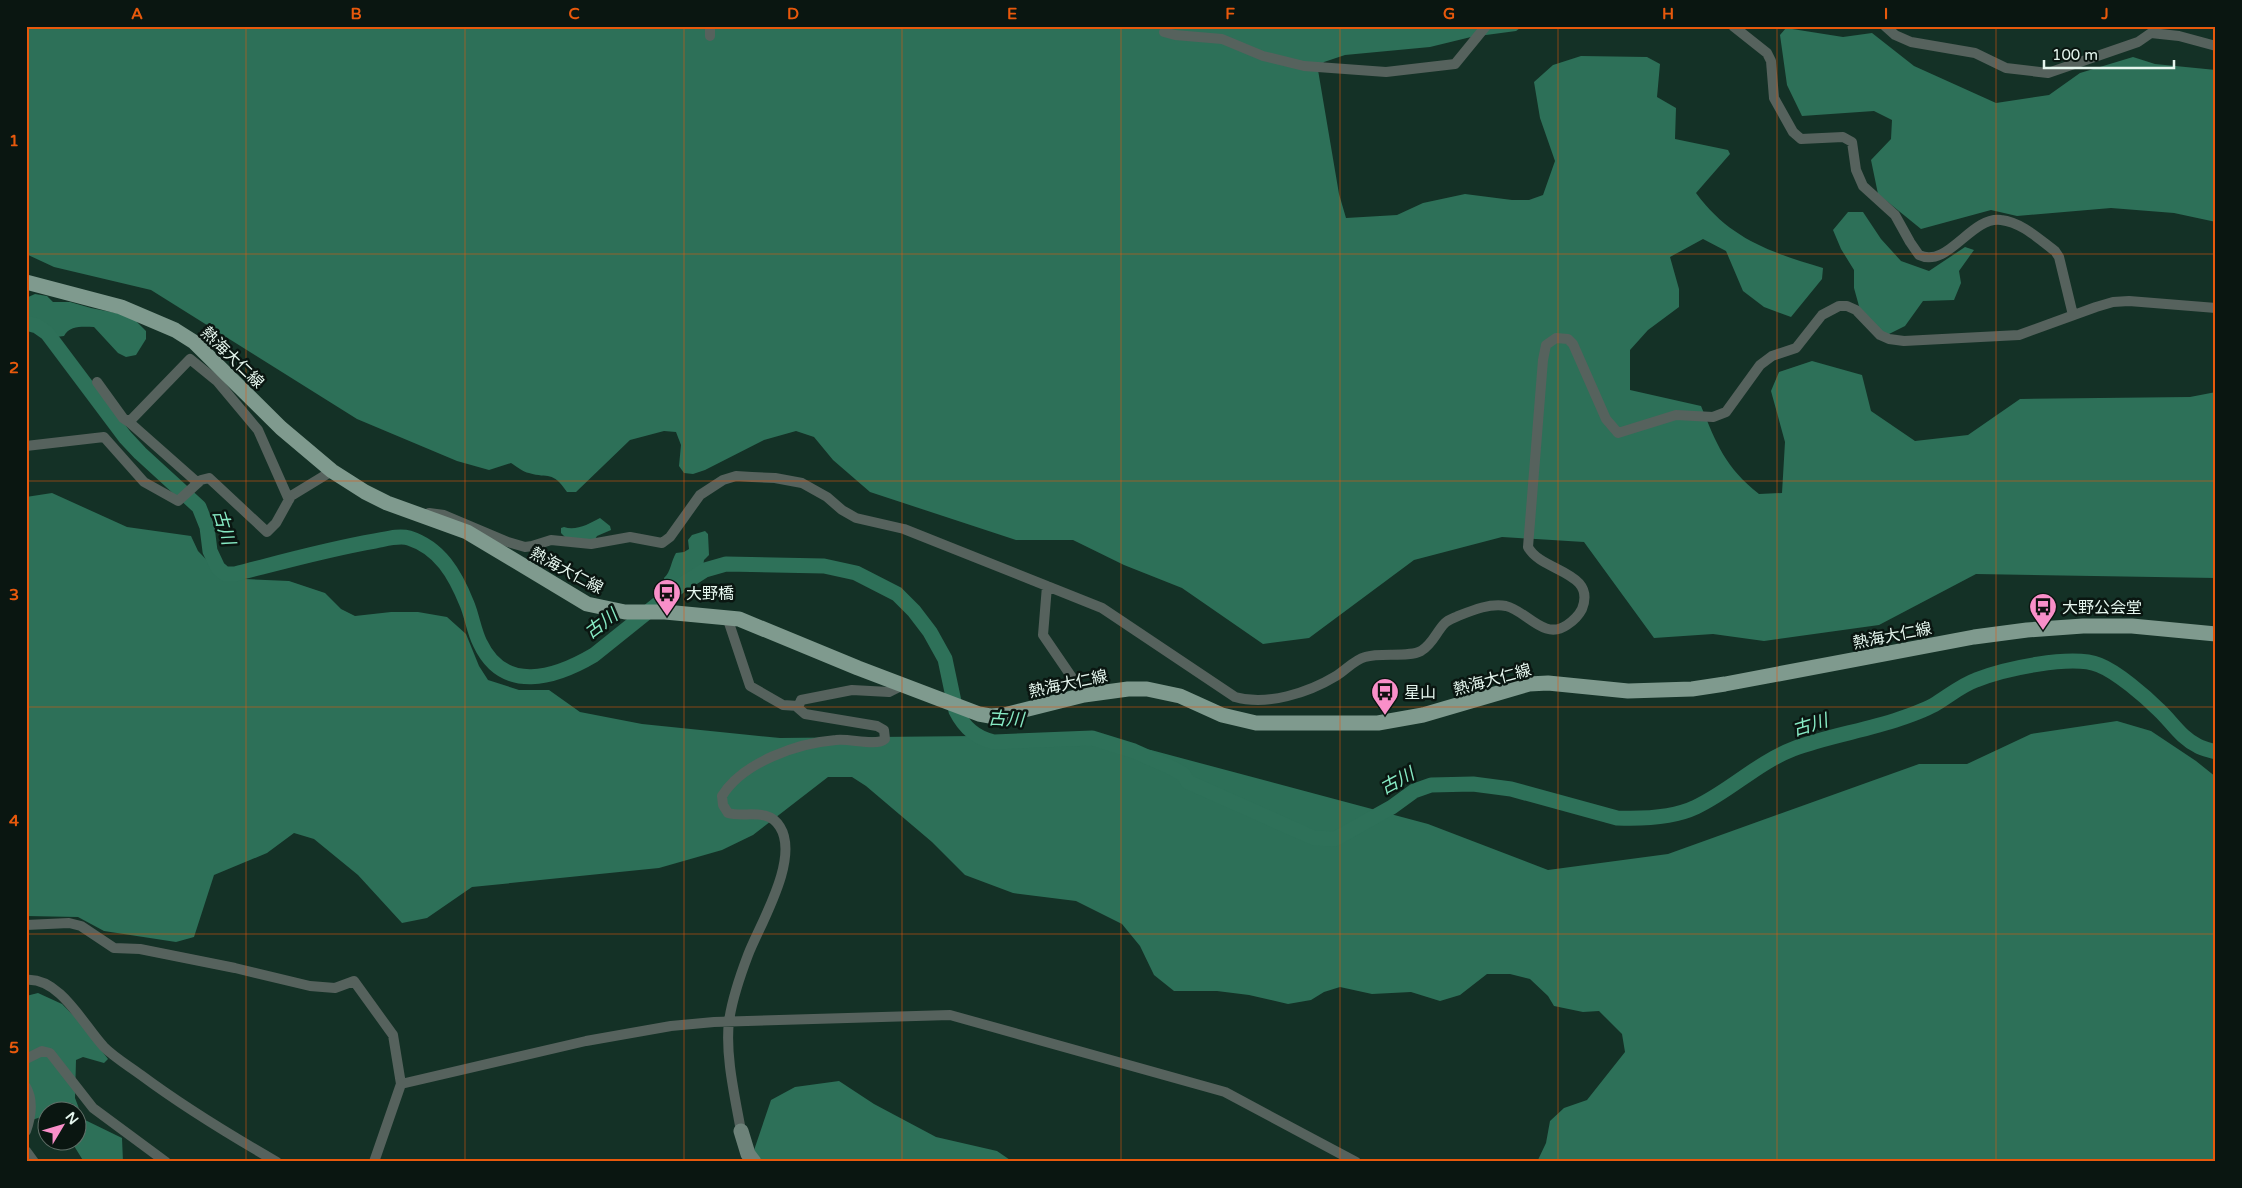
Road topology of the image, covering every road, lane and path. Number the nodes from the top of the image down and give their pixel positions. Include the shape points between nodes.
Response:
1 (1486, 26) edge
2 (1733, 26) edge
3 (1885, 26) edge
4 (2149, 29) edge
5 (1164, 32) dead end
6 (2216, 46) edge
7 (26, 282) edge
8 (2216, 308) edge
9 (2073, 315) junction
10 (97, 382) dead end
11 (129, 422) junction
12 (26, 446) edge
13 (332, 471) junction
14 (196, 485) junction
15 (289, 500) junction
16 (420, 514) junction
17 (1047, 586) junction
18 (727, 617) junction
19 (2216, 634) edge
20 (903, 685) junction
21 (1084, 695) junction
22 (798, 706) junction
23 (26, 925) edge
24 (26, 980) edge
25 (729, 1022) junction
26 (26, 1059) edge
27 (401, 1084) junction
28 (26, 1087) edge
29 (26, 1131) edge
30 (741, 1131) joint
31 (26, 1152) edge
32 (274, 1160) edge
33 (34, 1162) edge
34 (166, 1162) edge
35 (260, 1162) edge
36 (374, 1162) edge
37 (754, 1162) edge
38 (1356, 1162) edge

1 - 5 street via 1455,64 1386,72 1304,66 1262,56 1222,39
2 - 9 street via 1767,53 1771,61 1774,98 1793,132 1801,139 1843,137 1852,142 1856,170 1863,186 1895,215 1919,255 1947,252 1990,220 2012,223 2055,251 2062,264
3 - 4 street via 1911,42 1975,53 2006,68 2048,73 2138,42
4 - 6 street
7 - 13 main road, 熱海大仁線 via 121,307 175,330 194,342 281,428
8 - 9 street via 2128,301 2096,306
9 - 17 street via 2019,335 1904,341 1889,339 1856,310 1839,306 1822,315 1796,348 1772,356 1760,365 1726,412 1713,416 1671,416 1618,433 1606,419 1573,344 1562,338 1551,341 1546,345 1543,360 1528,548 1582,586 1581,610 1571,622 1558,629 1536,624 1512,608 1488,607 1448,620 1433,642 1417,653 1362,658 1335,677 1292,695 1249,700 1228,692 1102,608
10 - 11 street
11 - 14 street
11 - 15 street via 188,359 192,359 217,382 258,430
12 - 14 street via 104,437 144,482 178,501
13 - 15 street
13 - 16 main road, 熱海大仁線 via 387,503
14 - 15 street via 209,478 267,532 271,531
16 - 17 street via 444,515 525,546 551,540 591,544 630,537 662,543 670,537 700,495 714,484 736,476 774,478 815,489 856,518 904,529
16 - 18 main road, 熱海大仁線 via 467,532 587,604 634,612
17 - 21 street via 1043,635
18 - 20 main road, 熱海大仁線 via 756,624
18 - 22 street via 748,683 783,704
19 - 21 main road, 熱海大仁線 via 2132,626 2027,630 1692,689 1628,692 1548,683 1529,684 1423,716 1378,723 1256,723 1222,715 1180,696 1147,689
20 - 21 main road, 熱海大仁線 via 979,714 998,716
20 - 22 street via 889,692 861,689 818,695 801,700
22 - 25 street via 805,714 878,726 884,730 885,739 873,744 860,740 837,740 795,747 738,776 722,796 728,813 757,813 770,817 780,826 785,840 783,870 747,956
23 - 27 street via 69,923 81,926 114,948 150,951 310,986 335,988 354,981 393,1036
24 - 32 street via 36,979 55,991 68,1002 105,1048 174,1099
25 - 27 street via 671,1026 586,1041
25 - 30 street via 732,1079
25 - 38 street via 950,1015 1226,1092
26 - 34 street via 42,1051 50,1053 93,1108
27 - 36 street
28 - 29 street via 31,1095 31,1104
30 - 37 street
31 - 33 street
32 - 35 street

